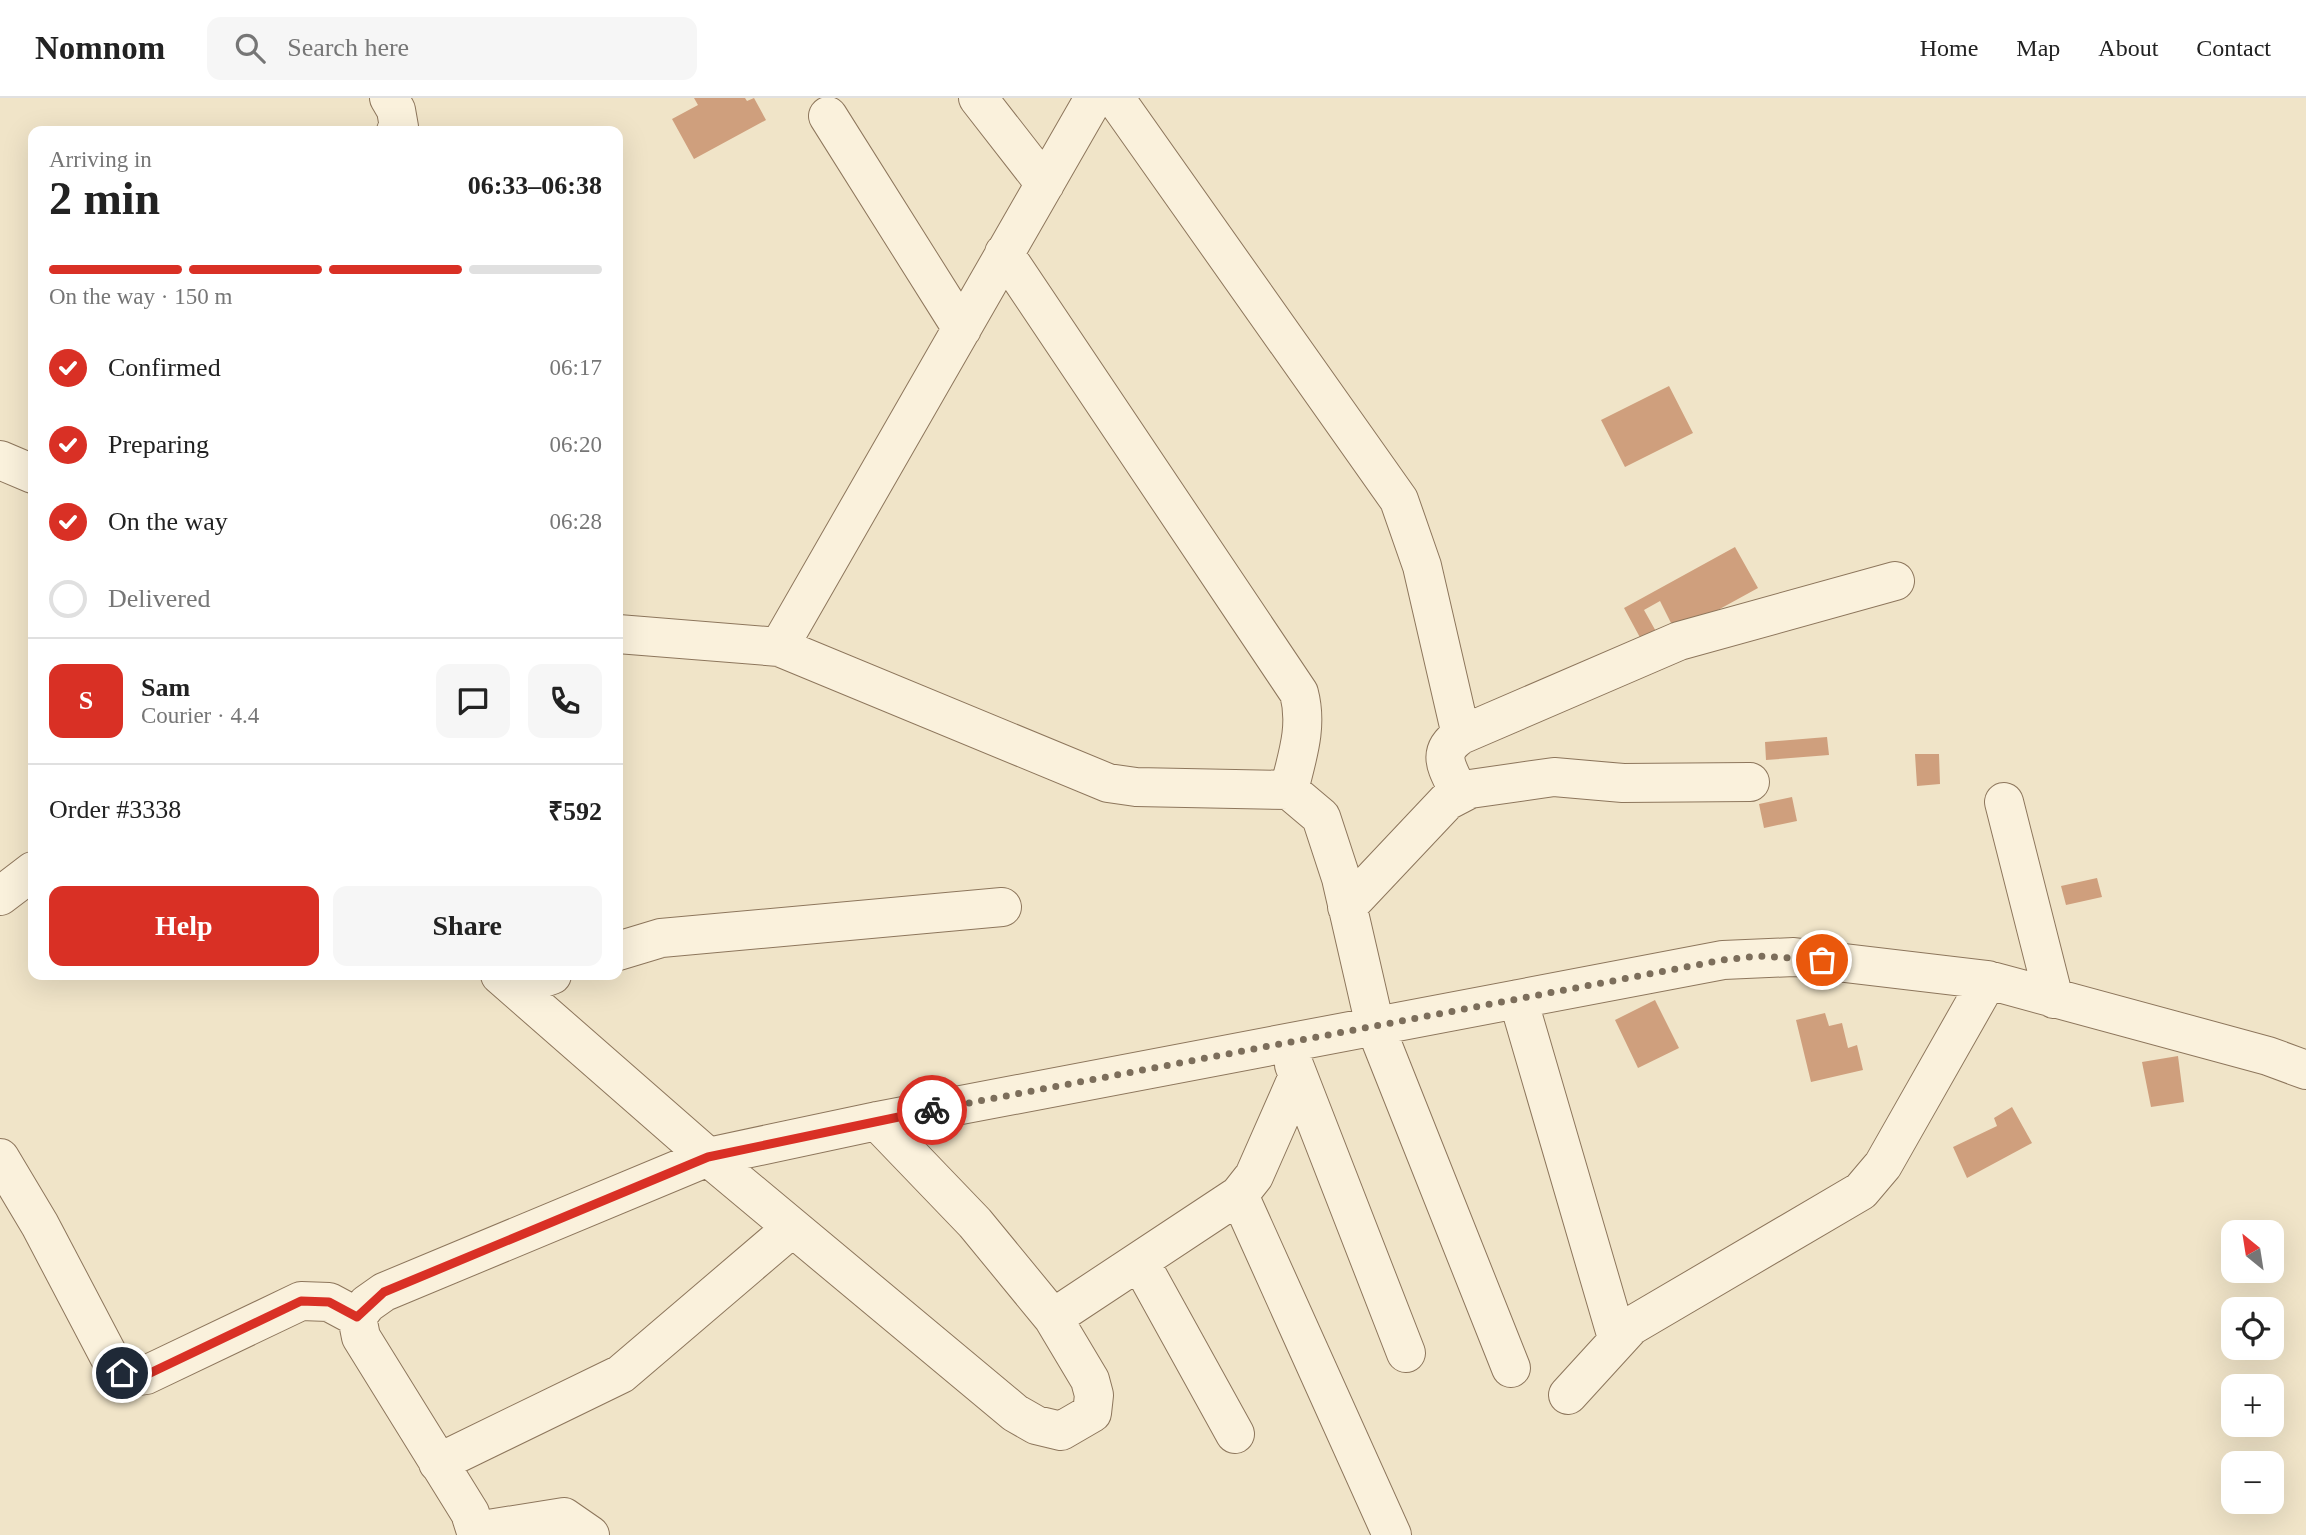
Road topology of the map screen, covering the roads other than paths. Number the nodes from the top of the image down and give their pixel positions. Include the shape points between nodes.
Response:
1 (389, 98) edge
2 (978, 98) edge
3 (1094, 98) edge
4 (1115, 98) edge
5 (828, 116) dead end
6 (399, 126) edge
7 (1045, 184) junction
8 (1004, 253) junction
9 (962, 329) junction
10 (0, 460) edge
11 (28, 472) edge
12 (1895, 581) dead end
13 (623, 634) edge
14 (779, 647) junction
15 (1454, 767) junction
16 (1750, 782) dead end
17 (1289, 790) junction
18 (2004, 802) dead end
19 (28, 875) edge
20 (1344, 892) junction
21 (0, 896) edge
22 (1002, 907) dead end
23 (626, 948) edge
24 (1987, 980) junction
25 (508, 981) edge
26 (1518, 999) junction
27 (2054, 999) junction
28 (1375, 1026) junction
29 (1292, 1060) junction
30 (2306, 1070) edge
31 (877, 1121) junction
32 (708, 1157) junction
33 (0, 1158) edge
34 (1239, 1195) junction
35 (792, 1227) junction
36 (1140, 1262) junction
37 (357, 1317) junction
38 (1053, 1318) junction
39 (1617, 1338) junction
40 (1406, 1353) dead end
41 (1511, 1368) dead end
42 (1569, 1395) dead end
43 (1235, 1434) dead end
44 (438, 1463) junction
45 (477, 1533) edge
46 (590, 1535) edge
47 (1392, 1535) edge

1 - 6 street
2 - 7 street
3 - 7 street
4 - 15 street via 1399,500 1422,566
5 - 9 street
7 - 8 street
8 - 9 street
8 - 17 street via 1299,693 1304,729
9 - 14 street
10 - 11 street
12 - 15 street via 1679,641
13 - 14 street
14 - 17 street via 1108,783
15 - 16 street via 1623,783
15 - 20 street via 1447,800
17 - 20 street via 1321,817
18 - 27 street
19 - 21 street
20 - 28 street
22 - 23 street via 661,938
24 - 26 street via 1759,956
24 - 27 street
24 - 39 street via 1883,1165 1861,1191
25 - 32 street
26 - 28 street
26 - 39 street
27 - 30 street
28 - 29 street
28 - 41 street
29 - 31 street
29 - 34 street via 1254,1176
29 - 40 street
31 - 32 street
31 - 38 street via 975,1223
32 - 35 street
32 - 37 street via 384,1292
33 - 37 street via 122,1373 146,1375 301,1301 329,1302
34 - 36 street
34 - 47 street
35 - 38 street via 1015,1413 1061,1432 1092,1413 1094,1395 1090,1380
35 - 44 street via 621,1374
36 - 38 street
36 - 43 street
37 - 44 street via 361,1337
39 - 42 street
44 - 45 street via 470,1513
45 - 46 street via 564,1517

